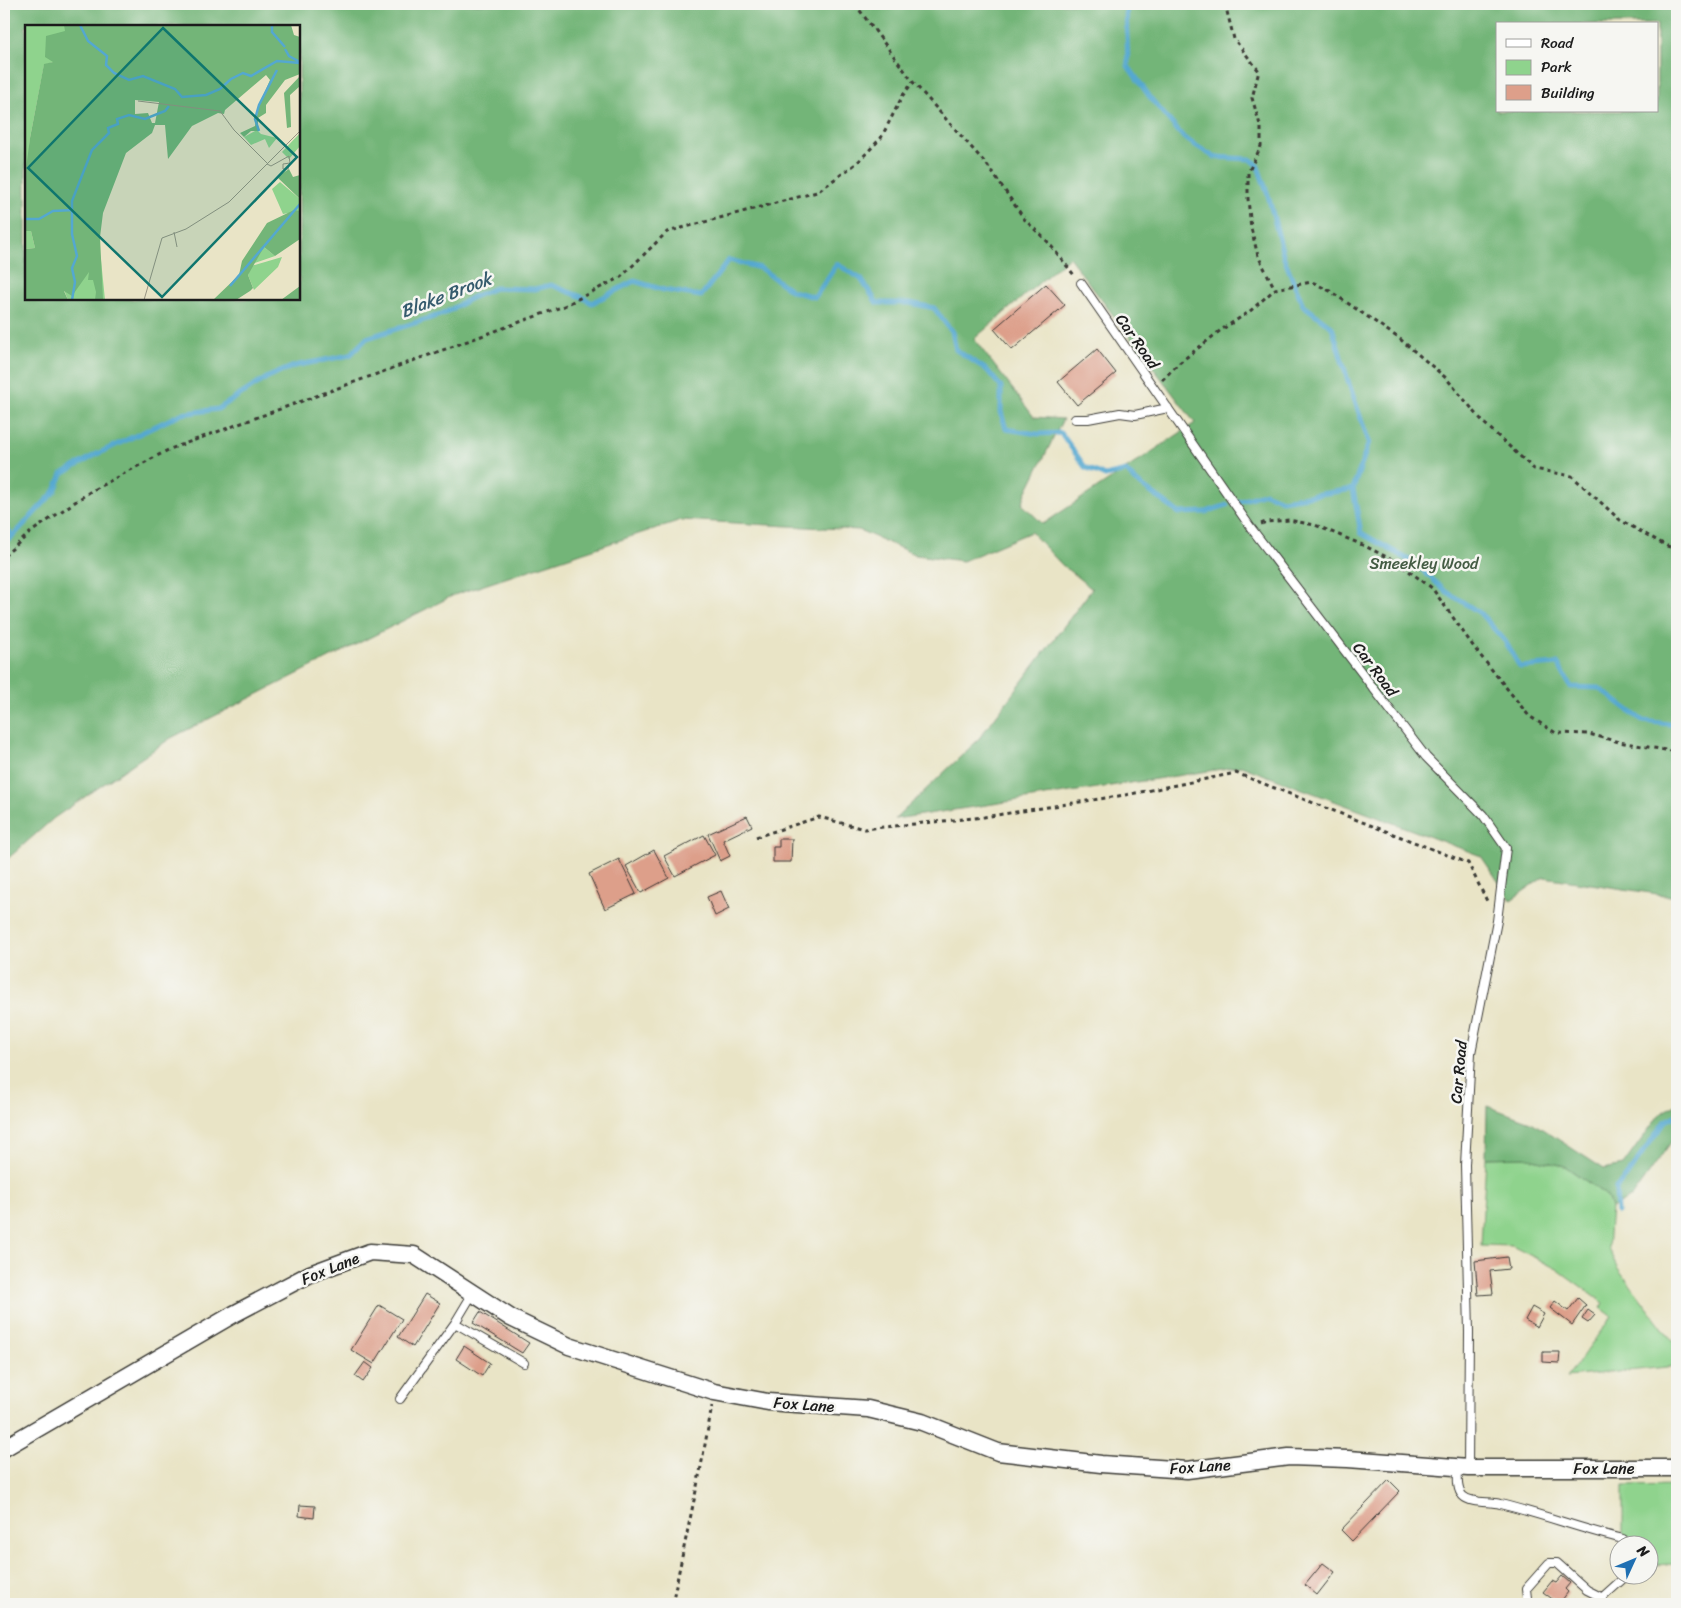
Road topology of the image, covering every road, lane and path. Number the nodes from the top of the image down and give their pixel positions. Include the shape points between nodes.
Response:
1 (855, 4) edge
2 (1225, 4) edge
3 (913, 82) junction
4 (1080, 283) joint
5 (1275, 289) junction
6 (1153, 386) junction
7 (1168, 408) junction
8 (1075, 419) dead end
9 (1251, 528) junction
10 (1677, 550) edge
11 (4, 556) edge
12 (1677, 752) edge
13 (756, 837) dead end
14 (1497, 921) junction
15 (473, 1293) junction
16 (456, 1323) junction
17 (524, 1363) dead end
18 (714, 1392) junction
19 (400, 1399) dead end
20 (4, 1448) edge
21 (1463, 1467) junction
22 (1677, 1468) edge
23 (1609, 1536) edge
24 (1614, 1586) edge
25 (1601, 1597) junction
26 (672, 1604) edge
27 (1531, 1604) edge
28 (1595, 1604) edge

1 - 3 path
2 - 5 path via 1234,39 1258,71 1252,98 1262,128 1262,146 1248,173 1248,199 1258,256
3 - 4 path via 988,166 1025,220 1048,242
3 - 11 path via 882,138 857,163 817,192 667,232 621,277 564,306 170,448 91,491 31,532
4 - 6 lane, Car Road
5 - 6 path
5 - 10 path via 1312,282 1321,286 1400,339 1446,378 1485,424 1534,469 1572,476 1620,520
6 - 7 lane, Car Road
7 - 8 lane via 1135,415 1120,413
7 - 9 lane, Car Road
9 - 12 path via 1266,522 1290,520 1314,524 1398,563 1432,588 1528,716 1556,733 1589,734
9 - 14 lane, Car Road via 1426,757 1483,815 1506,848
13 - 14 path via 819,817 864,830 984,817 1131,794 1236,773 1468,863
14 - 21 lane, Car Road via 1471,1053 1465,1165 1469,1332
15 - 16 lane
15 - 18 street, Fox Lane via 511,1318 569,1346
15 - 20 street, Fox Lane via 414,1255 370,1252 310,1274 234,1314
16 - 17 lane
16 - 19 lane
18 - 21 street, Fox Lane via 768,1402 868,1409 922,1422 998,1452 1101,1464 1187,1470 1289,1456
18 - 26 path
21 - 22 street, Fox Lane
21 - 23 lane, Car Road via 1459,1489 1472,1501 1522,1509
24 - 25 lane
25 - 27 lane via 1587,1590 1557,1563 1549,1562 1526,1589
25 - 28 lane

